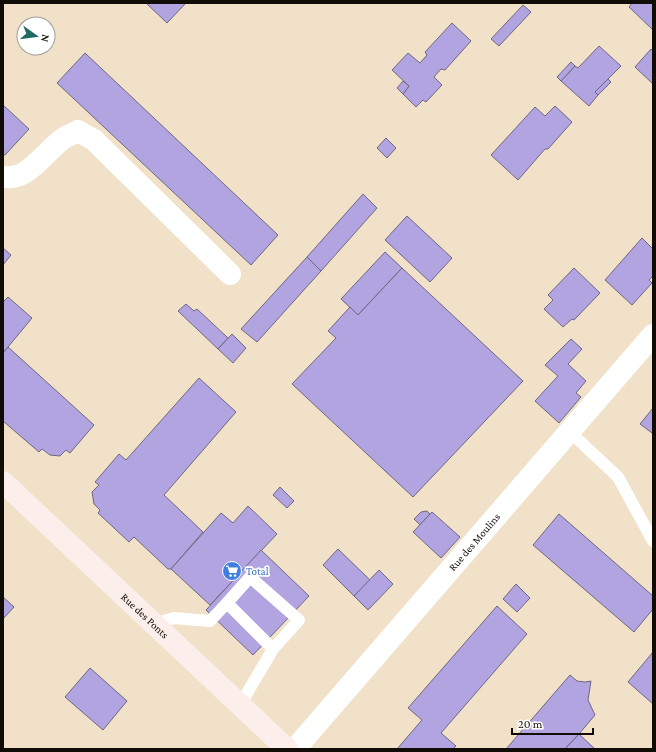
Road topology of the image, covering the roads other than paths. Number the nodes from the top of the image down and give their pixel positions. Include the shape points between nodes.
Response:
1 (3, 177) edge
2 (230, 274) dead end
3 (653, 335) edge
4 (569, 431) junction
5 (3, 482) edge
6 (653, 541) edge
7 (227, 603) junction
8 (154, 624) junction
9 (273, 649) junction
10 (240, 705) junction
11 (287, 749) edge
12 (295, 749) edge

1 - 2 street via 25,173 64,138 78,131 94,140
3 - 4 street, Rue des Moulins
4 - 6 lane via 618,477
4 - 12 street, Rue des Moulins
5 - 8 main road, Rue des Ponts
7 - 8 lane via 210,621 174,618
7 - 9 lane
7 - 9 lane via 250,576 299,620
8 - 10 main road, Rue des Ponts
9 - 10 lane
10 - 11 main road, Rue des Ponts

